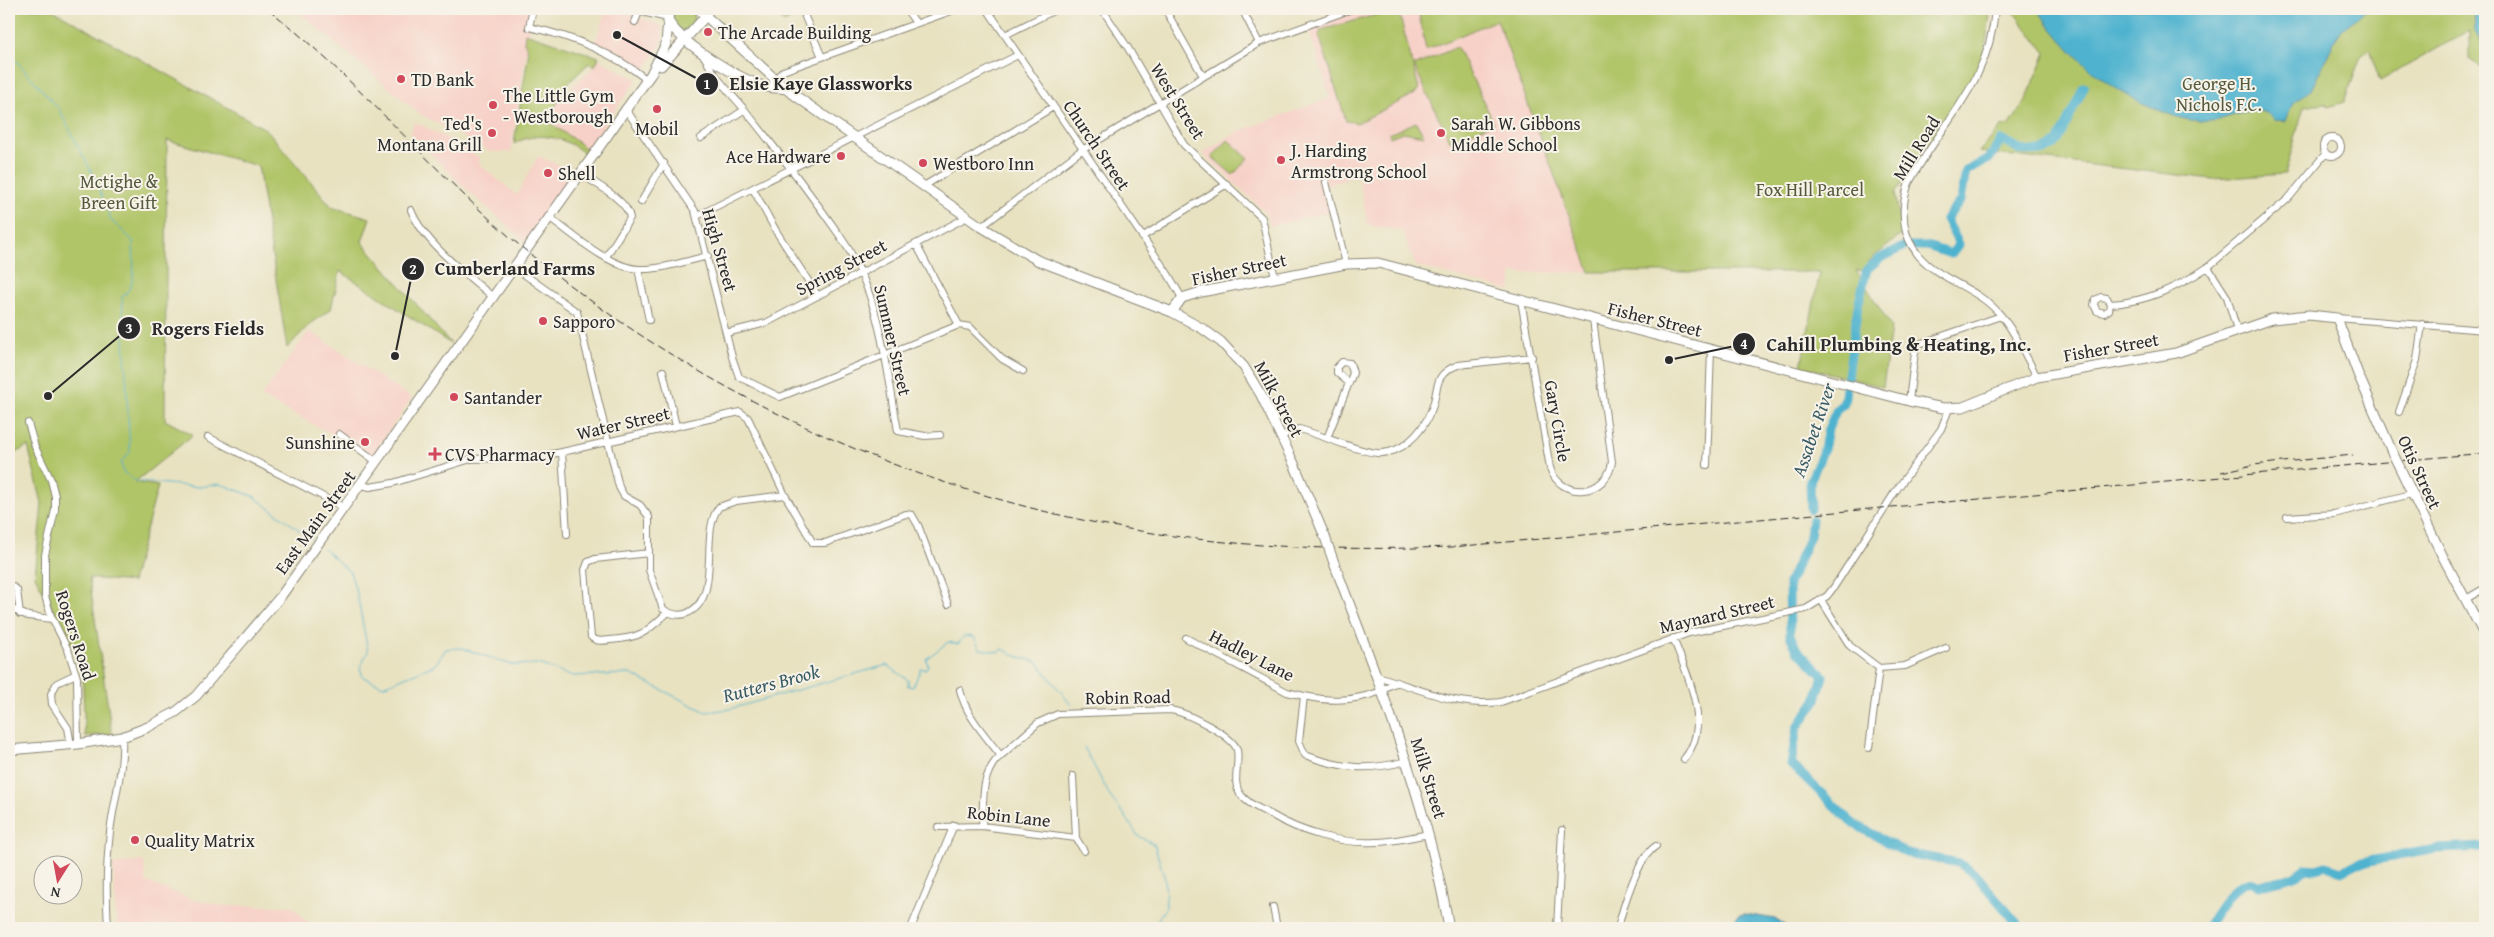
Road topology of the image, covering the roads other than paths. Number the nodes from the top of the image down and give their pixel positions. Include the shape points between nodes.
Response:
1 (533, 9) edge
2 (630, 9) edge
3 (906, 9) edge
4 (957, 9) edge
5 (987, 9) edge
6 (1057, 9) edge
7 (1102, 9) edge
8 (1165, 9) edge
9 (1242, 9) edge
10 (1352, 9) edge
11 (1995, 9) edge
12 (703, 10) edge
13 (639, 12) junction
14 (669, 14) edge
15 (805, 17) dead end
16 (635, 22) dead end
17 (916, 23) junction
18 (693, 28) junction
19 (676, 31) junction
20 (1005, 36) junction
21 (683, 39) junction
22 (1259, 43) junction
23 (695, 48) junction
24 (673, 52) junction
25 (703, 54) junction
26 (1018, 55) junction
27 (822, 57) junction
28 (649, 76) junction
29 (1203, 76) junction
30 (775, 79) junction
31 (769, 88) junction
32 (786, 89) junction
33 (1159, 102) junction
34 (1053, 107) junction
35 (625, 108) junction
36 (744, 110) junction
37 (701, 138) dead end
38 (856, 138) junction
39 (1083, 150) junction
40 (2326, 153) dead end
41 (664, 163) junction
42 (791, 170) junction
43 (579, 173) junction
44 (1326, 182) dead end
45 (1227, 184) junction
46 (924, 186) junction
47 (754, 189) junction
48 (641, 202) dead end
49 (411, 210) dead end
50 (697, 216) junction
51 (549, 217) junction
52 (967, 217) junction
53 (982, 227) junction
54 (1142, 237) junction
55 (916, 244) junction
56 (708, 256) junction
57 (606, 257) junction
58 (1346, 264) junction
59 (514, 267) junction
60 (2208, 267) junction
61 (638, 269) junction
62 (862, 273) junction
63 (1275, 278) junction
64 (818, 296) junction
65 (492, 297) junction
66 (1182, 298) junction
67 (1521, 300) junction
68 (2110, 304) dead end
69 (1172, 312) junction
70 (2001, 316) junction
71 (2337, 318) junction
72 (649, 320) dead end
73 (1593, 320) junction
74 (2422, 324) junction
75 (959, 325) junction
76 (2237, 330) junction
77 (2485, 330) edge
78 (726, 333) junction
79 (1711, 350) junction
80 (884, 354) junction
81 (1532, 357) junction
82 (1023, 371) dead end
83 (663, 372) dead end
84 (2037, 377) junction
85 (1349, 383) dead end
86 (1909, 401) junction
87 (1949, 408) junction
88 (2399, 412) dead end
89 (28, 423) dead end
90 (676, 426) junction
91 (339, 434) dead end
92 (940, 435) dead end
93 (208, 436) dead end
94 (1281, 436) junction
95 (1328, 438) junction
96 (610, 442) junction
97 (562, 452) junction
98 (377, 462) junction
99 (1706, 465) dead end
100 (362, 485) junction
101 (2411, 494) junction
102 (785, 495) junction
103 (345, 508) junction
104 (2288, 517) dead end
105 (568, 534) dead end
106 (649, 553) junction
107 (9, 584) edge
108 (2485, 588) edge
109 (2466, 599) junction
110 (1821, 600) junction
111 (948, 604) dead end
112 (9, 608) edge
113 (668, 612) junction
114 (20, 614) junction
115 (52, 619) junction
116 (2485, 636) edge
117 (1186, 638) dead end
118 (1673, 638) junction
119 (1946, 648) dead end
120 (1879, 668) junction
121 (76, 674) junction
122 (1377, 676) junction
123 (1398, 683) junction
124 (960, 690) dead end
125 (1382, 691) junction
126 (1304, 696) junction
127 (78, 712) junction
128 (68, 728) junction
129 (122, 737) junction
130 (74, 744) junction
131 (1869, 748) dead end
132 (9, 750) edge
133 (1001, 756) junction
134 (1684, 759) dead end
135 (1407, 761) junction
136 (1073, 776) dead end
137 (954, 825) junction
138 (982, 826) junction
139 (938, 827) dead end
140 (1562, 830) dead end
141 (1429, 834) junction
142 (1076, 838) junction
143 (1656, 846) dead end
144 (1084, 851) dead end
145 (1273, 907) dead end
146 (108, 928) edge
147 (912, 928) edge
148 (1277, 928) edge
149 (1449, 928) edge
150 (1557, 928) edge
151 (1618, 928) edge

1 - 28 street via 529,27 599,50
2 - 13 street
3 - 17 street
4 - 17 street
5 - 20 street, Church Street
6 - 20 street
7 - 33 street, West Street
8 - 29 street
9 - 22 street
10 - 22 street
11 - 70 street, Mill Road via 1990,43 1979,75 1909,183 1904,205 1908,236 1924,262 1935,272 1987,302
12 - 18 main road, East Main Street via 704,18
12 - 30 main road, Milk Street
13 - 14 street
13 - 16 street
14 - 19 main road
14 - 28 main road, East Main Street via 667,42
15 - 27 street
17 - 27 street
18 - 19 main road via 684,33
18 - 21 main road, East Main Street
19 - 21 main road
20 - 26 street, Church Street
21 - 23 main road
21 - 24 main road, East Main Street
22 - 29 street
23 - 24 main road via 684,47
23 - 25 main road
24 - 28 main road, East Main Street
25 - 31 main road
25 - 36 street, Summer Street via 714,74
26 - 34 street, Church Street
26 - 38 street
27 - 30 street via 783,71
28 - 35 main road, East Main Street
29 - 33 street
30 - 31 street
30 - 32 main road, Milk Street
31 - 32 main road
32 - 38 main road, Milk Street
33 - 39 street
33 - 45 street, West Street via 1184,145
34 - 39 street, Church Street
34 - 46 street
35 - 41 street, High Street
35 - 43 main road, East Main Street
36 - 37 street
36 - 42 street, Summer Street
38 - 42 street
38 - 46 main road, Milk Street
39 - 53 street
39 - 54 street, Church Street
40 - 60 street via 2288,199
41 - 48 street
41 - 50 street, High Street
42 - 47 street
42 - 62 street, Summer Street via 841,237
43 - 51 main road, East Main Street
43 - 57 street via 630,212 630,218
44 - 58 street
45 - 54 street
45 - 63 street, West Street via 1264,221
46 - 52 main road, Milk Street
47 - 50 street
47 - 64 street via 776,231
49 - 65 street via 440,249
50 - 56 street, High Street
51 - 57 street
51 - 59 main road, East Main Street
52 - 53 main road, Milk Street
52 - 55 street, Spring Street
53 - 69 main road, Milk Street via 1043,262
54 - 66 street, Church Street
55 - 62 street, Spring Street
55 - 75 street
56 - 61 street
56 - 78 street, High Street
57 - 61 street
58 - 63 main road, Fisher Street
58 - 67 main road, Fisher Street via 1389,265
59 - 65 main road, East Main Street
59 - 96 street via 577,312
60 - 68 street via 2160,294
60 - 76 street via 2227,297
61 - 72 street
62 - 64 street, Spring Street
62 - 80 street, Summer Street
63 - 66 main road, Fisher Street
64 - 78 street, Spring Street via 766,323
65 - 98 main road, East Main Street
66 - 69 main road, Fisher Street
67 - 73 main road, Fisher Street
67 - 81 street, Gary Circle
69 - 94 main road, Milk Street via 1203,329 1236,358 1256,386
70 - 84 street, Mill Road
70 - 86 street via 1919,344 1915,352
71 - 74 street, Fisher Street
71 - 76 main road, Fisher Street via 2316,315 2284,317
71 - 101 main road, Otis Street, bridge
73 - 79 main road, Fisher Street
73 - 81 street, Gary Circle via 1612,460 1607,477 1593,489 1579,491 1568,488 1558,482 1552,472
74 - 77 street, Fisher Street
74 - 88 street via 2417,360
75 - 80 street
75 - 82 street via 970,327 1002,359
76 - 84 main road, Fisher Street via 2176,353
78 - 80 street, High Street via 739,377 780,397
79 - 86 main road, Fisher Street
79 - 99 street
80 - 92 street, Summer Street via 898,431
81 - 95 street via 1447,369 1440,377 1427,420 1396,451 1374,453
83 - 90 street
84 - 87 main road, Fisher Street via 1969,405
85 - 95 street
86 - 87 main road, Fisher Street
87 - 110 street, Maynard Street via 1941,429 1895,492 1834,588
89 - 115 street, Rogers Road via 55,496 44,576 45,596
90 - 96 street, Water Street
90 - 102 street, Water Street via 736,412 744,414
91 - 98 street
93 - 103 street
94 - 95 street via 1300,429
94 - 122 main road, Milk Street, bridge via 1308,495
96 - 97 street, Water Street
96 - 106 street via 621,493 644,508 649,516
97 - 100 street, Water Street via 537,457 471,459 393,483 370,487
97 - 105 street
98 - 100 main road, East Main Street
100 - 103 main road, East Main Street
101 - 104 street via 2334,514
101 - 109 main road, Otis Street
102 - 111 street via 808,538 816,544 910,514 918,525
102 - 113 street via 736,501 719,507 712,525 707,582 702,597 688,612 677,615
103 - 129 main road, East Main Street via 281,596 194,698 176,712
106 - 113 street via 654,590 663,609
106 - 113 street via 588,562 585,570 591,637 598,641 636,637
107 - 114 street via 17,590
108 - 109 street
109 - 116 main road, Otis Street
110 - 118 street, Maynard Street via 1806,609
110 - 120 street via 1850,646
112 - 114 street
114 - 115 street
115 - 121 street, Rogers Road
117 - 126 street, Hadley Lane via 1287,692
118 - 123 street, Maynard Street via 1501,702 1456,702
118 - 134 street via 1692,688 1697,720 1695,743
119 - 120 street via 1905,666
120 - 131 street
121 - 127 street, Rogers Road
121 - 128 street via 57,682 51,694 52,704
122 - 123 street, Maynard Street
122 - 125 main road, Milk Street
123 - 125 street
124 - 133 street via 963,704 972,719
125 - 126 street, Hadley Lane via 1337,701
125 - 135 main road, Milk Street
126 - 135 street via 1299,741 1305,755 1365,769
127 - 128 street
127 - 130 street, Rogers Road
128 - 130 street
129 - 130 main road, East Main Street
129 - 146 street via 122,763 110,831 105,885
130 - 132 main road, East Main Street
133 - 138 street, Robin Road via 989,769 985,780
133 - 141 street, Robin Road via 1038,723 1058,714 1181,712 1230,740 1237,752 1236,784 1240,794 1289,825 1365,842
135 - 141 main road, Milk Street
136 - 142 street
137 - 138 street, Robin Lane
137 - 139 street, Robin Lane
137 - 147 street
138 - 142 street, Robin Lane
140 - 150 street
141 - 149 main road, Milk Street
142 - 144 street
143 - 151 street via 1646,855
145 - 148 street

